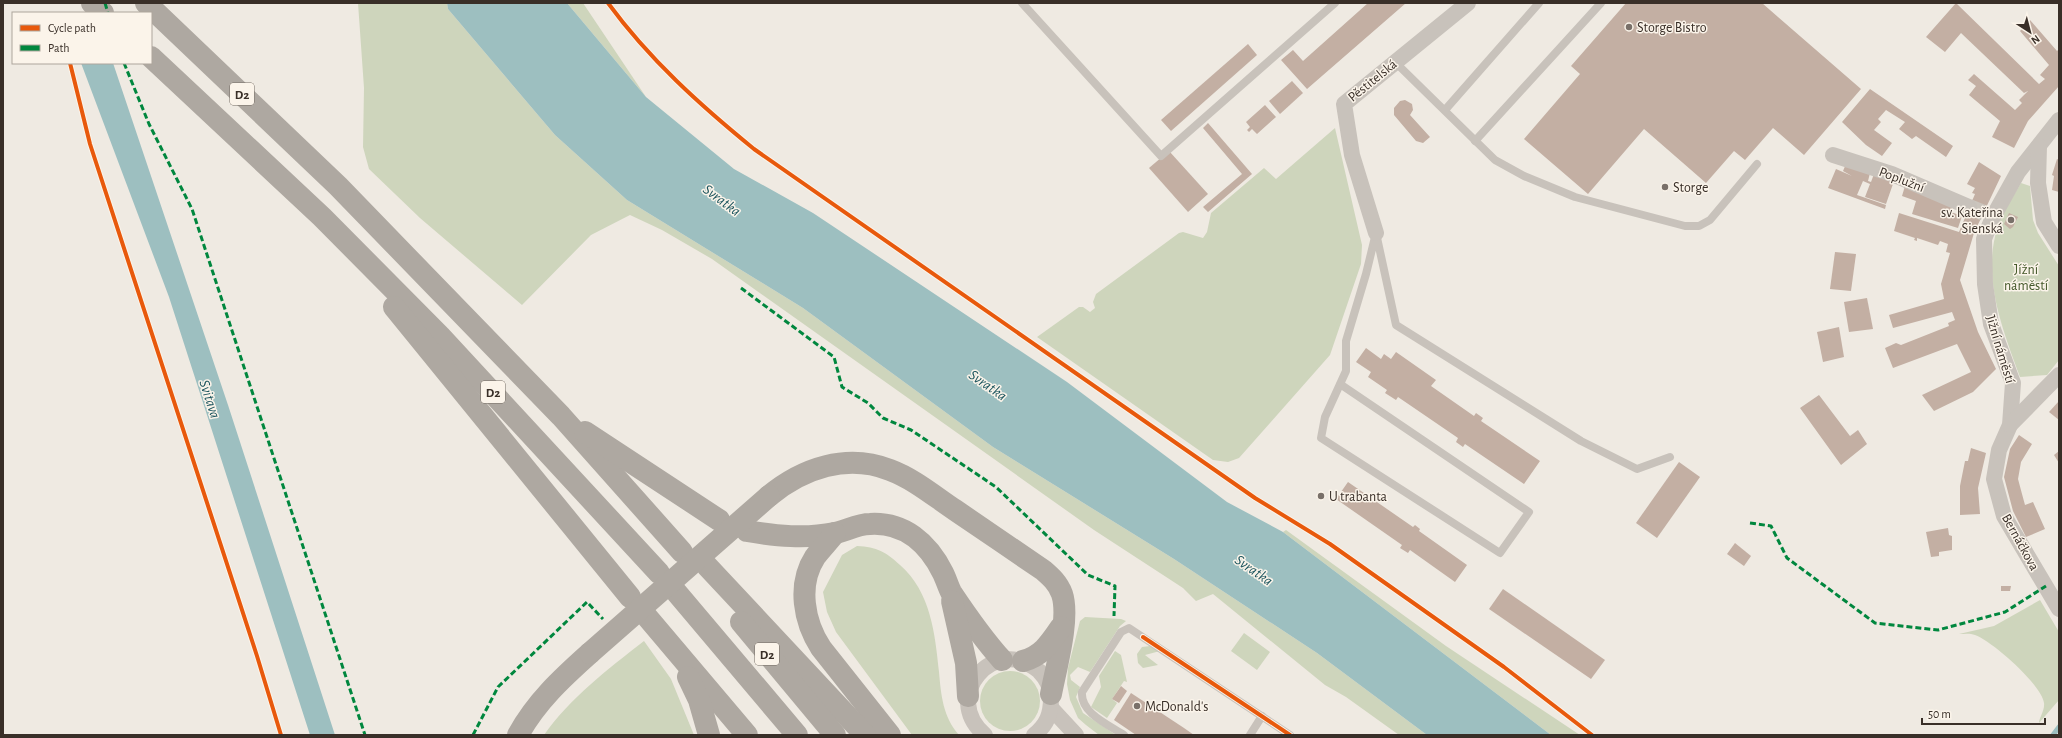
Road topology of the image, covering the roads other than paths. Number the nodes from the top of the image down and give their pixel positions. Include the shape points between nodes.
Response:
1 (92, 3) edge
2 (146, 3) edge
3 (1022, 3) edge
4 (1335, 3) edge
5 (1468, 3) edge
6 (1539, 3) edge
7 (1601, 3) edge
8 (102, 12) edge
9 (152, 57) edge
10 (1395, 62) junction
11 (1445, 110) junction
12 (2059, 120) edge
13 (1475, 141) junction
14 (2039, 146) junction
15 (1833, 154) dead end
16 (1757, 164) dead end
17 (1982, 212) junction
18 (322, 217) junction
19 (1376, 233) junction
20 (2059, 246) edge
21 (2059, 375) edge
22 (1340, 384) junction
23 (561, 416) junction
24 (2010, 425) junction
25 (1670, 457) dead end
26 (719, 520) dead end
27 (747, 531) dead end
28 (835, 533) junction
29 (682, 552) dead end
30 (659, 573) dead end
31 (950, 590) junction
32 (677, 593) dead end
33 (630, 597) dead end
34 (2059, 609) edge
35 (1064, 623) junction
36 (1002, 660) junction
37 (1023, 662) junction
38 (968, 696) junction
39 (1051, 701) junction
40 (1262, 716) junction
41 (1041, 734) edge
42 (518, 735) edge
43 (708, 735) edge
44 (747, 735) edge
45 (797, 735) edge
46 (835, 735) edge
47 (865, 735) edge
48 (890, 735) edge
49 (985, 735) edge
50 (1076, 735) edge
51 (1124, 735) edge
52 (1250, 735) edge
53 (1290, 735) edge

1 - 8 highway
2 - 23 highway, D2 via 338,186
3 - 4 lane via 1161,156
5 - 10 street, Pěstitelská
6 - 11 lane
7 - 13 lane
9 - 18 highway, D2
10 - 11 lane
10 - 19 street, Pěstitelská via 1344,104 1352,155
11 - 13 lane
12 - 14 street, Jižní náměstí
13 - 16 lane via 1495,160 1524,176 1575,197 1685,226 1699,226 1710,220
14 - 17 street, Jižní náměstí
14 - 20 street via 2038,183 2044,222
15 - 17 street, Poplužní via 1892,174
17 - 24 street, Jižní náměstí via 1985,284 1991,324 2013,383
18 - 30 highway, D2 via 440,336
18 - 33 highway
19 - 22 lane via 1346,341 1346,371
19 - 25 lane via 1396,325 1581,441 1637,469
21 - 24 street
22 - 22 lane via 1324,417 1321,438 1500,553 1529,512
23 - 26 highway
23 - 29 highway, D2
24 - 34 street, Bernáčkova via 1999,450 1994,478 2004,516
27 - 28 highway via 794,537
28 - 31 highway via 869,524 902,529 925,545 937,562
28 - 48 highway via 815,558 806,575 803,592 808,620 821,648
31 - 36 highway via 982,638
31 - 38 highway via 966,663
32 - 45 highway, D2
35 - 37 highway via 1044,650 1036,657
35 - 39 highway
35 - 42 highway, bridge via 1062,594 1056,581 1044,570 910,480 889,470 855,463 823,466 796,477 768,496 553,687 538,704
36 - 37 street
36 - 38 street via 983,669 970,686
37 - 39 street via 1041,674
38 - 49 street via 972,720
39 - 41 street via 1049,717
39 - 50 street
40 - 51 lane via 1129,628 1118,636 1082,692 1086,708
40 - 52 lane
40 - 53 lane
43 - 44 highway via 701,705 692,685 679,660 654,624
46 - 47 highway, D2 via 703,569

